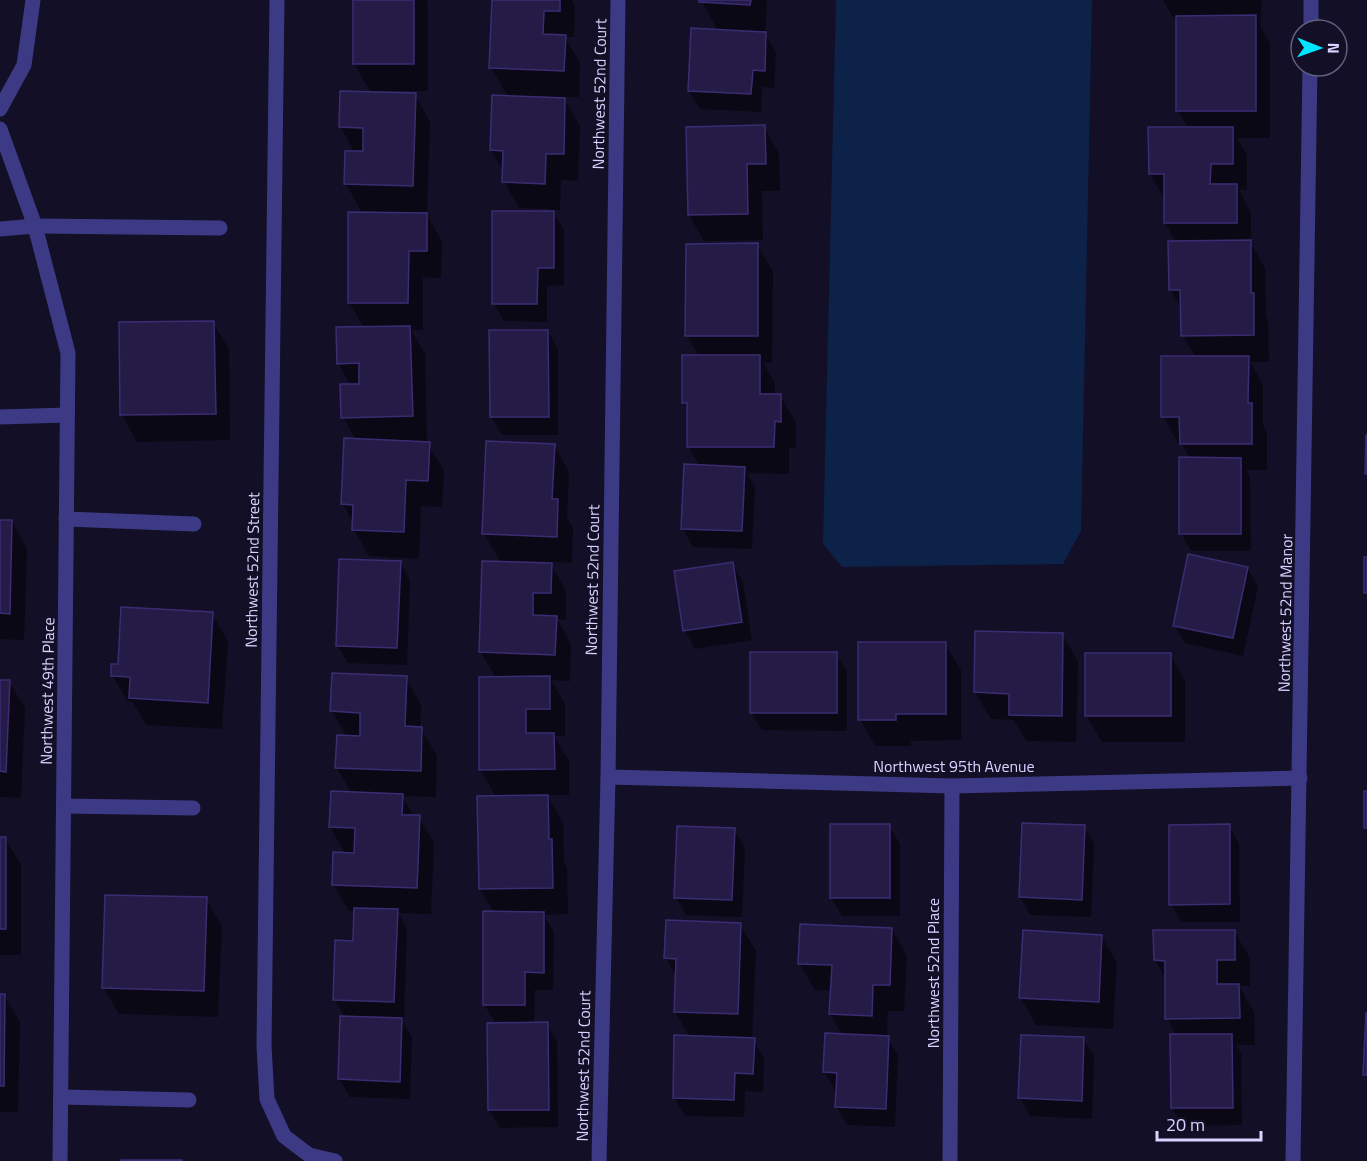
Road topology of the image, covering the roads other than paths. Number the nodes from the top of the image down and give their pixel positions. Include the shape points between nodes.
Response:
1 (33, 0) edge
2 (277, 0) edge
3 (618, 0) edge
4 (1311, 0) edge
5 (1311, 18) edge
6 (1310, 78) edge
7 (0, 108) edge
8 (0, 129) edge
9 (35, 226) junction
10 (220, 228) dead end
11 (0, 229) edge
12 (67, 415) junction
13 (0, 417) edge
14 (66, 519) junction
15 (194, 524) dead end
16 (608, 777) junction
17 (1300, 778) junction
18 (952, 786) junction
19 (64, 806) junction
20 (193, 808) dead end
21 (61, 1096) junction
22 (189, 1100) dead end
23 (60, 1161) edge
24 (336, 1161) edge
25 (599, 1161) edge
26 (950, 1161) edge
27 (1293, 1161) edge

1 - 7 street via 24,65
2 - 24 street, Northwest 52nd Street via 264,1046 267,1099 284,1136 309,1155
3 - 16 street, Northwest 52nd Court
4 - 5 street
6 - 17 street, Northwest 52nd Manor
8 - 9 street, Northwest 49th Place
9 - 10 street
9 - 11 street
9 - 12 street, Northwest 49th Place via 68,353
12 - 13 street
12 - 14 street, Northwest 49th Place
14 - 15 street
14 - 19 street, Northwest 49th Place
16 - 18 street, Northwest 95th Avenue
16 - 25 street, Northwest 52nd Court
17 - 18 street, Northwest 95th Avenue
17 - 27 street, Northwest 52nd Manor
18 - 26 street, Northwest 52nd Place
19 - 20 street
19 - 21 street, Northwest 49th Place
21 - 22 street
21 - 23 street, Northwest 49th Place

